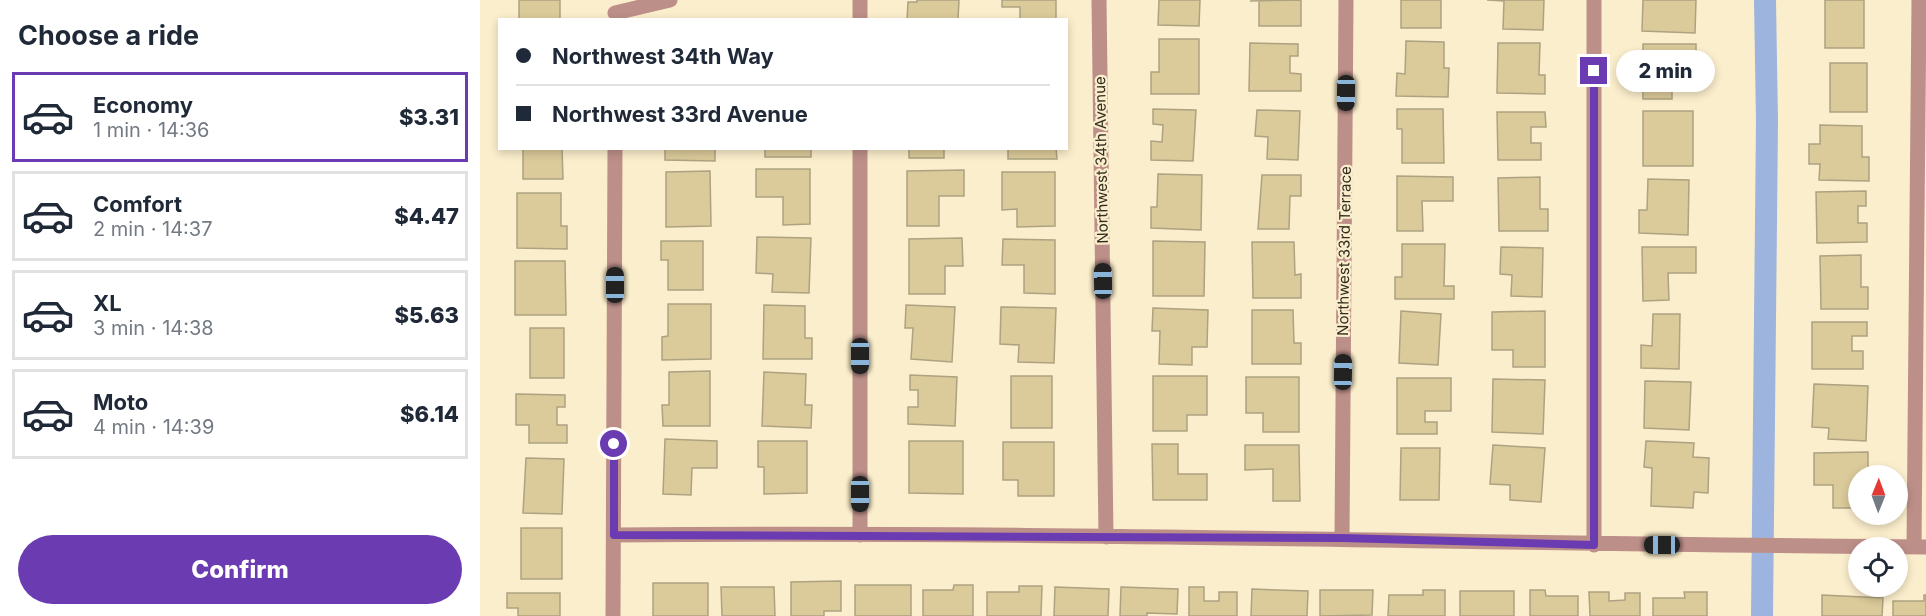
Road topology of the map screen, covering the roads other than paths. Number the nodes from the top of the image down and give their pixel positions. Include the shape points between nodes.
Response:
1 (670, 0) edge
2 (860, 0) edge
3 (1099, 0) edge
4 (1346, 0) edge
5 (1594, 0) edge
6 (1919, 0) edge
7 (615, 11) edge
8 (860, 18) edge
9 (615, 150) edge
10 (860, 150) edge
11 (614, 535) junction
12 (860, 535) junction
13 (1106, 537) junction
14 (1342, 538) junction
15 (1594, 545) junction
16 (1920, 547) edge
17 (613, 616) edge

1 - 7 street
2 - 8 street
3 - 13 street, Northwest 34th Avenue
4 - 14 street, Northwest 33rd Terrace
5 - 15 street
6 - 16 street
9 - 11 street
10 - 12 street
11 - 12 street
11 - 17 street
12 - 13 street
13 - 14 street
14 - 15 street
15 - 16 street

